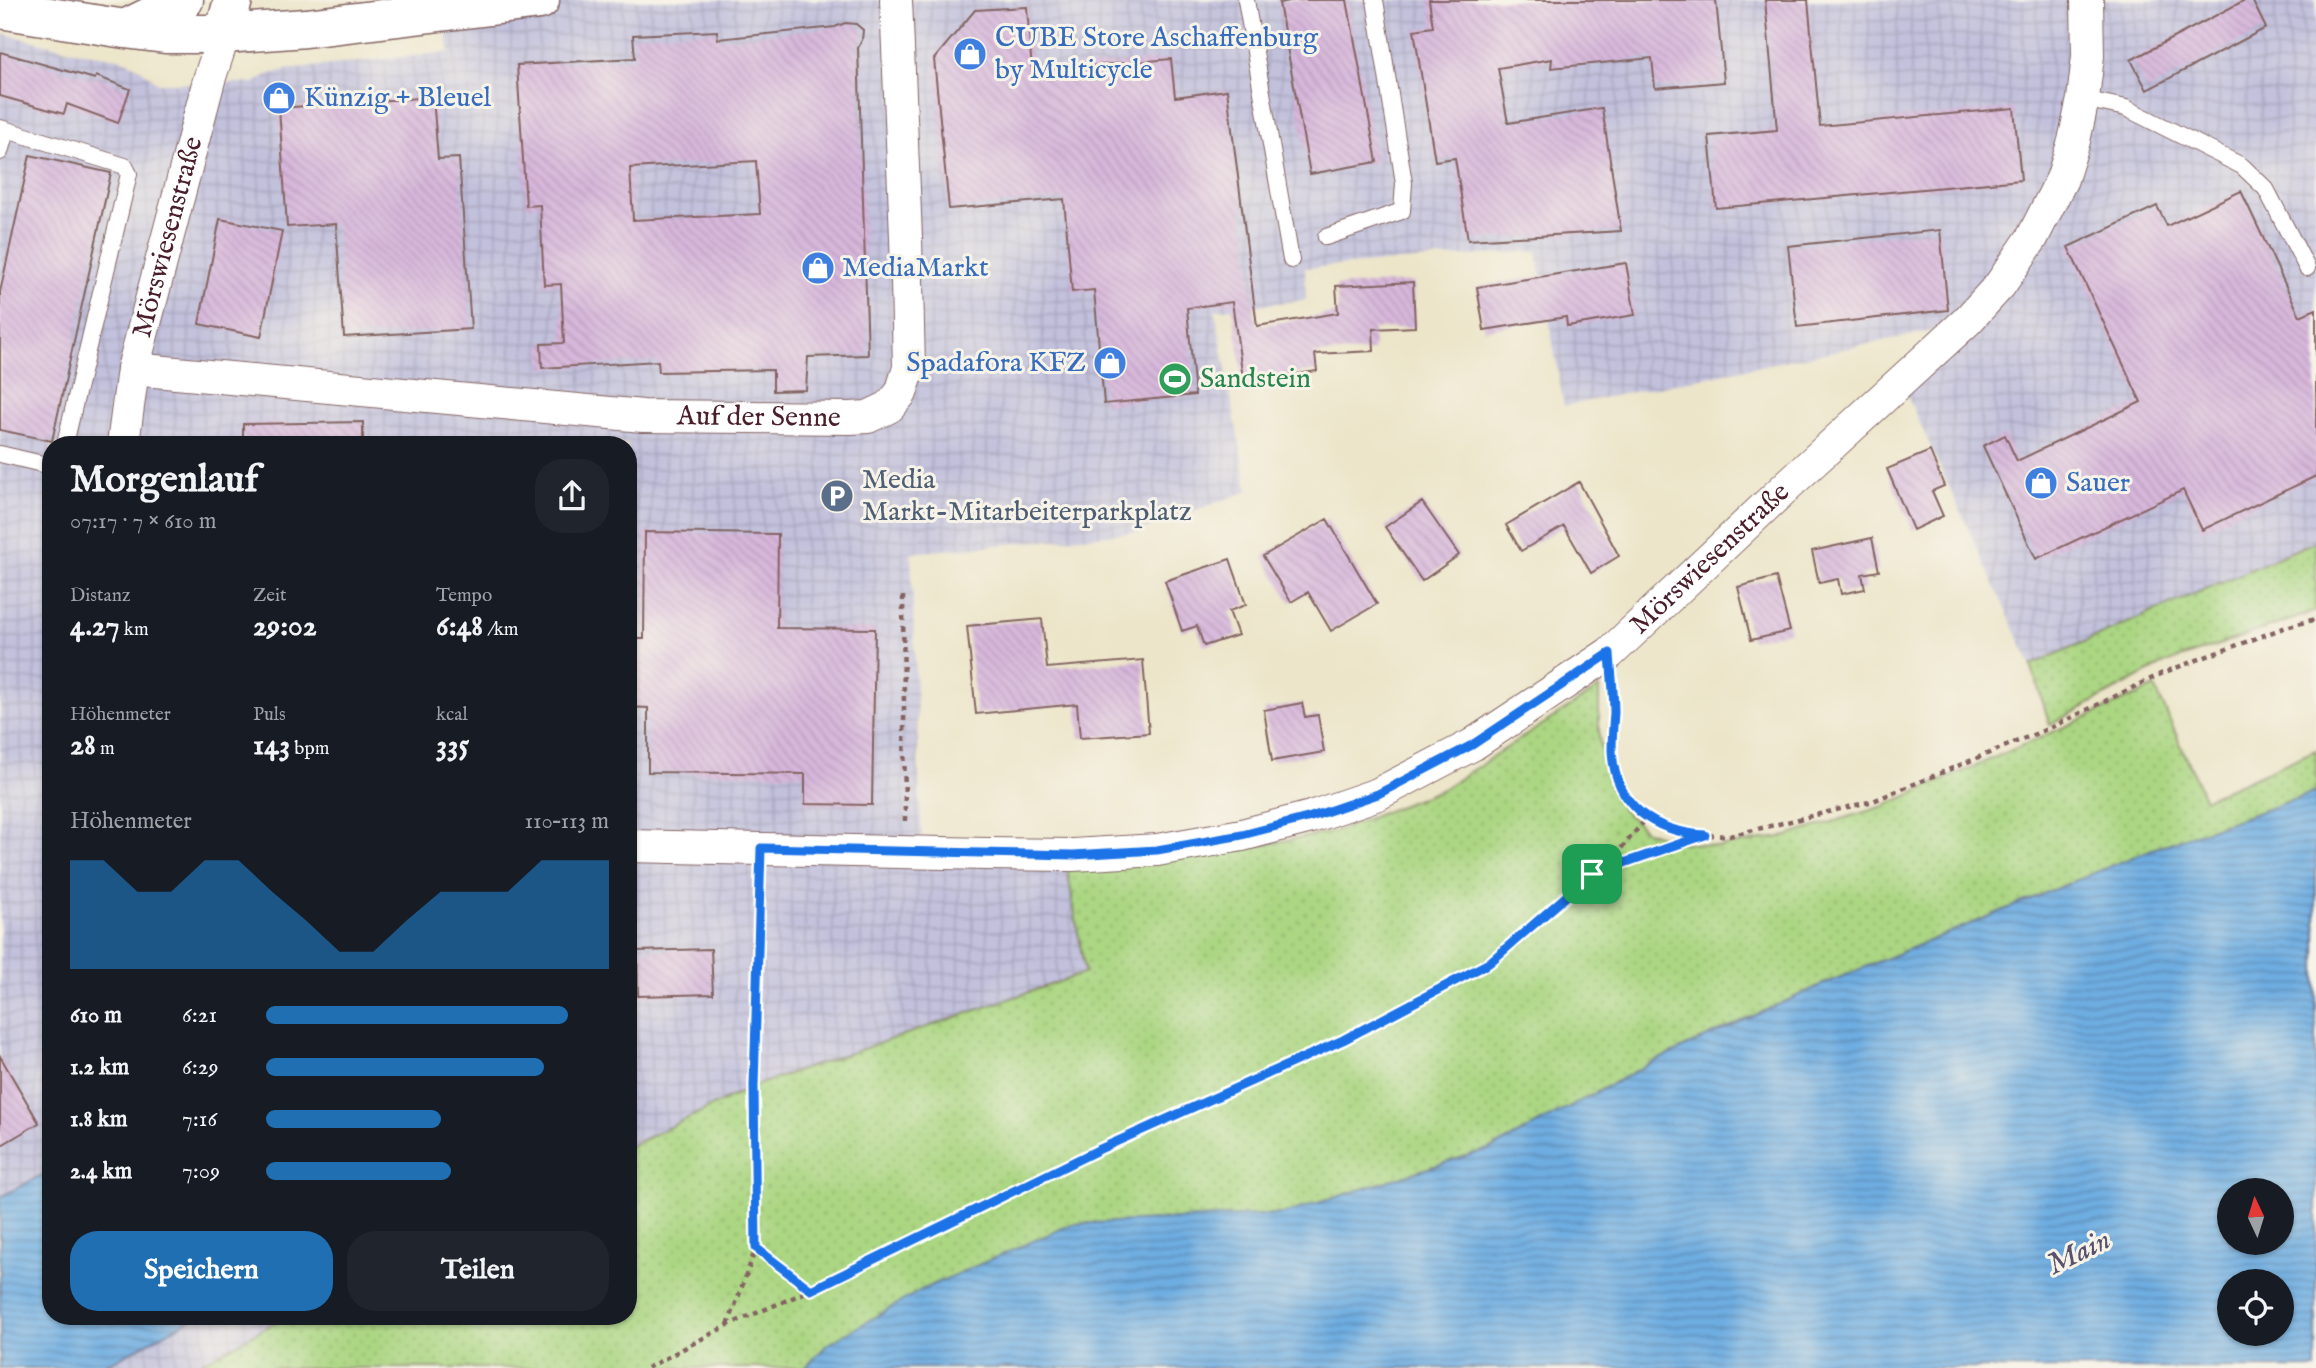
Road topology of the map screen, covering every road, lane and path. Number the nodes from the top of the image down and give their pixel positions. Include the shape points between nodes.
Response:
1 (184, 0) edge
2 (540, 0) edge
3 (896, 0) edge
4 (1246, 0) edge
5 (1375, 0) edge
6 (2087, 0) edge
7 (398, 7) edge
8 (0, 9) edge
9 (228, 17) edge
10 (125, 29) junction
11 (2083, 99) junction
12 (3, 129) edge
13 (0, 152) edge
14 (1326, 237) dead end
15 (1291, 260) dead end
16 (2307, 268) dead end
17 (133, 369) junction
18 (67, 436) edge
19 (124, 436) edge
20 (0, 454) edge
21 (42, 464) edge
22 (903, 596) dead end
23 (2316, 619) edge
24 (1610, 653) junction
25 (1646, 819) junction
26 (1705, 835) junction
27 (637, 846) edge
28 (761, 848) junction
29 (905, 852) junction
30 (1592, 874) junction
31 (756, 1248) junction
32 (811, 1290) junction
33 (728, 1325) junction
34 (648, 1368) edge

1 - 10 street
2 - 7 street
3 - 17 street, Auf der Senne via 909,368 901,393 889,407 868,417 850,418 643,416
4 - 15 lane
5 - 14 lane via 1404,183 1402,211
6 - 11 street, Mörswiesenstraße
7 - 9 street via 306,28
8 - 10 street
9 - 10 street via 165,34
9 - 17 street, Mörswiesenstraße
11 - 16 lane via 2126,108 2242,166 2266,189
11 - 24 street, Mörswiesenstraße via 2062,179 2032,238 2000,285 1967,321
12 - 13 lane
12 - 18 lane via 125,166 130,174
17 - 19 street, Mörswiesenstraße
20 - 21 lane
22 - 29 path
23 - 26 path via 2165,672 2052,727 1873,800 1730,836
24 - 25 path via 1612,752 1621,789
24 - 29 street, Mörswiesenstraße via 1472,745 1378,794 1311,817 1157,850 1073,855
25 - 26 path via 1684,834
25 - 30 path
26 - 30 path
27 - 28 street, Mörswiesenstraße
28 - 29 street, Mörswiesenstraße
28 - 31 path via 754,1086
30 - 32 path via 1489,963 1343,1040 1100,1149
31 - 32 path
31 - 33 path
32 - 33 path
33 - 34 path

